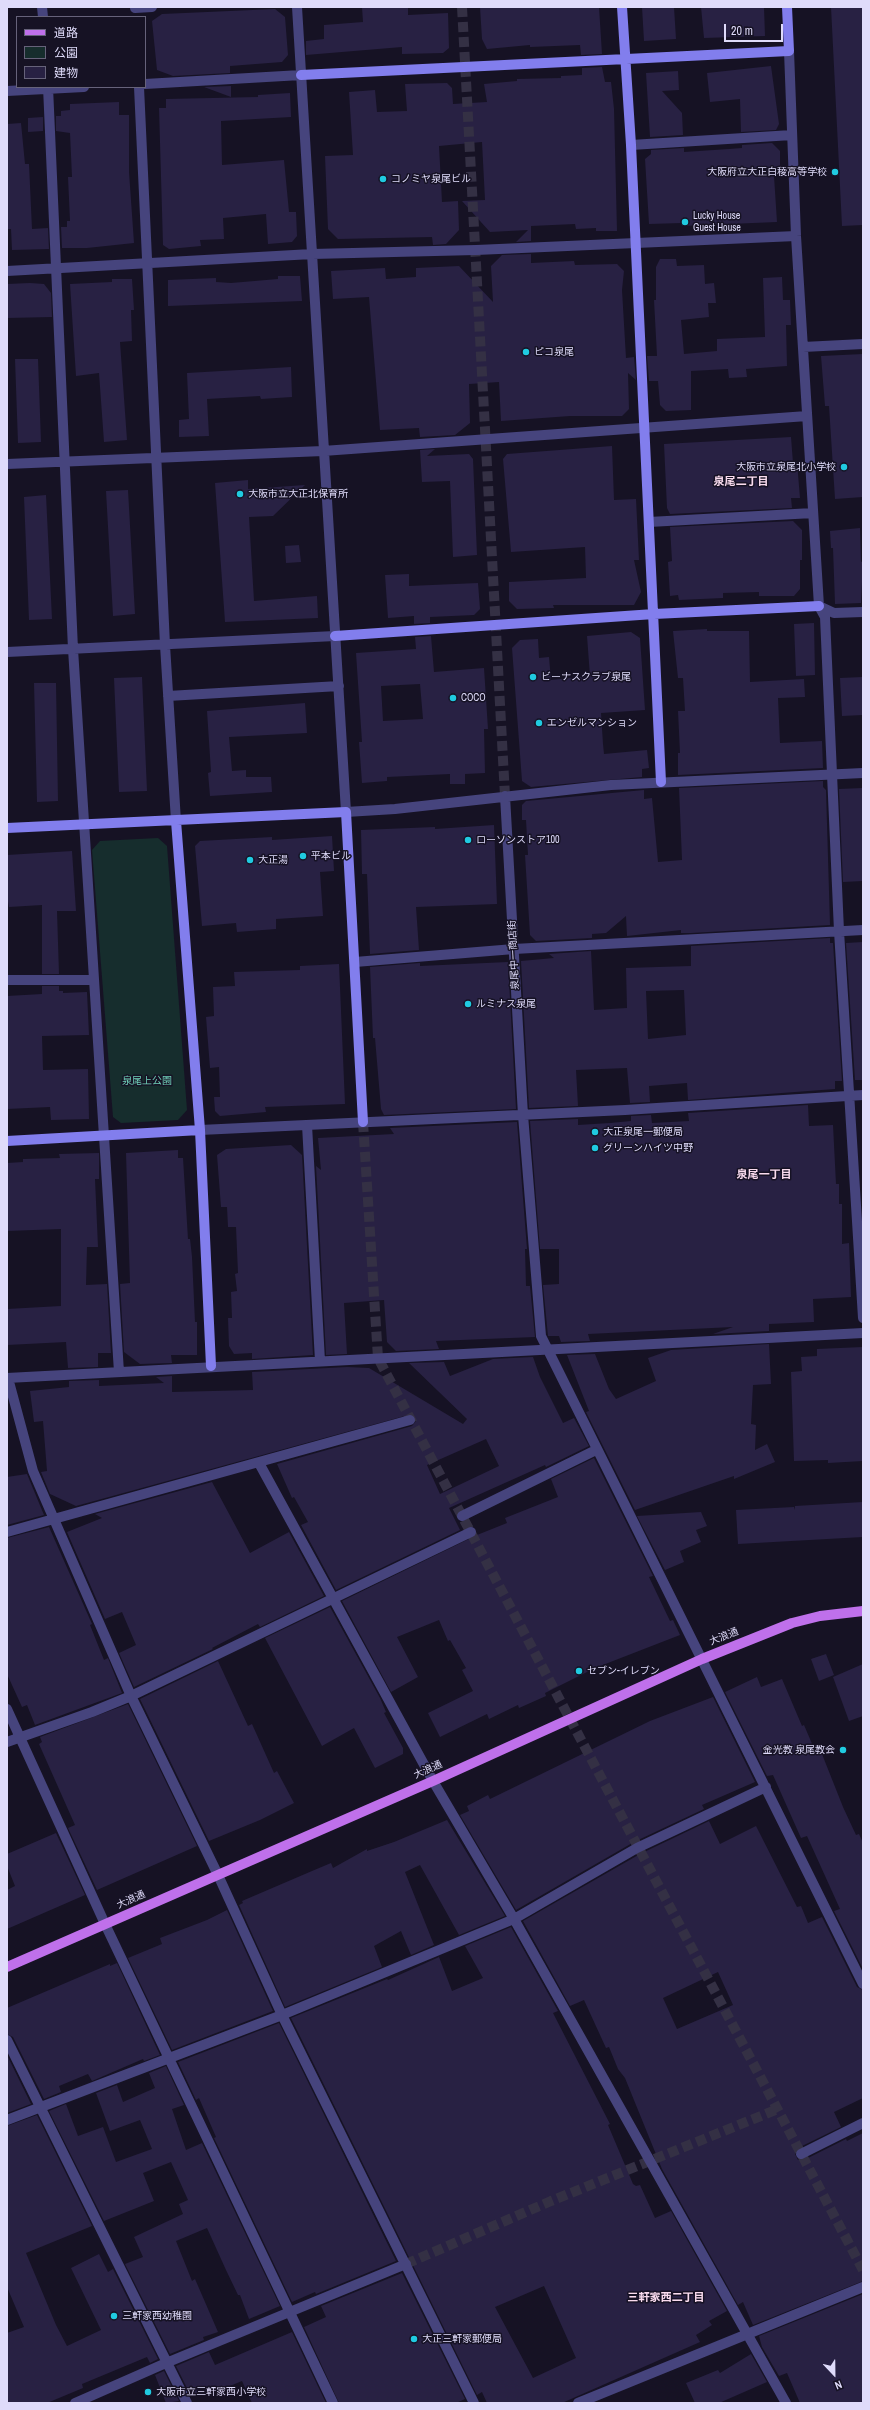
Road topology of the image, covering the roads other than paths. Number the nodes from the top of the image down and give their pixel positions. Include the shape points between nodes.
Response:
1 (152, 7) edge
2 (297, 7) edge
3 (622, 7) edge
4 (787, 7) edge
5 (135, 11) edge
6 (789, 51) junction
7 (625, 58) junction
8 (301, 75) junction
9 (146, 84) edge
10 (48, 88) edge
11 (139, 88) edge
12 (7, 91) edge
13 (792, 135) junction
14 (631, 145) junction
15 (796, 236) junction
16 (634, 243) junction
17 (312, 254) junction
18 (147, 262) junction
19 (56, 267) junction
20 (7, 271) edge
21 (863, 344) edge
22 (803, 347) junction
23 (807, 416) junction
24 (644, 427) junction
25 (323, 451) junction
26 (156, 458) junction
27 (64, 461) junction
28 (7, 464) edge
29 (813, 513) junction
30 (650, 522) junction
31 (819, 606) junction
32 (863, 612) edge
33 (654, 614) junction
34 (336, 636) junction
35 (165, 644) junction
36 (73, 649) junction
37 (7, 652) edge
38 (339, 686) junction
39 (168, 696) junction
40 (863, 773) edge
41 (831, 775) junction
42 (661, 782) junction
43 (505, 796) junction
44 (346, 812) junction
45 (176, 821) junction
46 (83, 825) junction
47 (7, 828) edge
48 (863, 930) edge
49 (839, 931) junction
50 (514, 949) junction
51 (356, 962) junction
52 (7, 980) edge
53 (94, 980) junction
54 (863, 1095) edge
55 (849, 1096) junction
56 (523, 1115) junction
57 (363, 1122) junction
58 (307, 1125) junction
59 (200, 1130) junction
60 (103, 1135) junction
61 (7, 1141) edge
62 (863, 1318) edge
63 (863, 1332) edge
64 (546, 1348) junction
65 (320, 1361) junction
66 (212, 1366) junction
67 (119, 1372) junction
68 (8, 1378) edge
69 (410, 1420) dead end
70 (596, 1450) junction
71 (259, 1462) junction
72 (462, 1516) dead end
73 (52, 1520) junction
74 (7, 1532) edge
75 (471, 1532) dead end
76 (334, 1599) junction
77 (863, 1611) edge
78 (702, 1659) junction
79 (131, 1696) junction
80 (7, 1708) edge
81 (20, 1737) junction
82 (7, 1742) edge
83 (433, 1781) junction
84 (766, 1788) junction
85 (218, 1875) junction
86 (514, 1919) junction
87 (105, 1924) junction
88 (7, 1967) edge
89 (863, 1984) edge
90 (282, 2015) junction
91 (7, 2040) edge
92 (169, 2060) junction
93 (40, 2107) junction
94 (7, 2120) edge
95 (863, 2124) edge
96 (801, 2154) dead end
97 (406, 2264) junction
98 (863, 2287) edge
99 (290, 2313) junction
100 (748, 2334) junction
101 (166, 2362) junction
102 (75, 2403) edge
103 (187, 2403) edge
104 (333, 2403) edge
105 (474, 2403) edge
106 (578, 2403) edge
107 (786, 2403) edge

1 - 5 street
2 - 8 street
3 - 7 street
4 - 6 street
6 - 7 street
6 - 13 street
7 - 8 street
7 - 14 street
8 - 9 street
8 - 17 street
10 - 12 street
10 - 19 street
11 - 18 street
13 - 14 street
13 - 15 street
14 - 16 street
15 - 16 street
15 - 22 street
16 - 17 street
16 - 24 street
17 - 18 street
17 - 25 street
18 - 19 street
18 - 26 street
19 - 20 street
19 - 27 street
21 - 22 street
22 - 23 street
23 - 24 street
23 - 29 street
24 - 25 street
24 - 30 street
25 - 26 street
25 - 34 street
26 - 27 street
26 - 35 street
27 - 28 street
27 - 36 street
29 - 30 street
29 - 31 street
30 - 33 street
31 - 32 street via 834,613
31 - 33 street
31 - 41 street via 825,617
33 - 34 street
33 - 42 street
34 - 35 street
34 - 38 street
35 - 36 street
35 - 39 street
36 - 37 street
36 - 46 street
38 - 39 street
38 - 44 street
39 - 45 street
40 - 41 street
41 - 42 street
41 - 49 street
42 - 43 street
43 - 44 street
43 - 50 street, 泉尾中一商店街
44 - 45 street
44 - 51 street
45 - 46 street
45 - 59 street
46 - 47 street
46 - 53 street
48 - 49 street
49 - 50 street
49 - 55 street
50 - 51 street
50 - 56 street, 泉尾中一商店街
51 - 57 street
52 - 53 street
53 - 60 street
54 - 55 street
55 - 56 street
55 - 62 street
56 - 57 street
56 - 64 street, 泉尾中一商店街 via 534,1279 541,1336
57 - 58 street
58 - 59 street
58 - 65 street
59 - 60 street
59 - 66 street
60 - 61 street
60 - 67 street
63 - 64 street
64 - 65 street
64 - 70 street, 泉尾中一商店街
65 - 66 street
66 - 67 street
67 - 68 street
68 - 73 street via 33,1471
69 - 71 street
70 - 72 street
70 - 78 street, 泉尾中一商店街
71 - 73 street
71 - 76 street
73 - 74 street
73 - 79 street
75 - 76 street
76 - 79 street
76 - 83 street
77 - 78 main road, 大浪通 via 820,1616 792,1623
78 - 83 main road, 大浪通
78 - 84 street, 泉尾中一商店街
79 - 81 street
79 - 85 street
80 - 81 street
81 - 82 street
81 - 87 street
83 - 85 main road, 大浪通
83 - 86 street
84 - 86 street via 637,1848
84 - 89 street, 泉尾中一商店街
85 - 87 main road, 大浪通
85 - 90 street
86 - 90 street
86 - 100 street via 649,2163
87 - 88 main road, 大浪通
87 - 92 street
90 - 92 street
90 - 97 street
91 - 93 street
92 - 93 street
92 - 99 street
93 - 94 street
93 - 101 street
95 - 96 street
97 - 99 street
97 - 105 street
98 - 100 street
99 - 101 street
99 - 104 street
100 - 106 street
100 - 107 street
101 - 102 street
101 - 103 street

